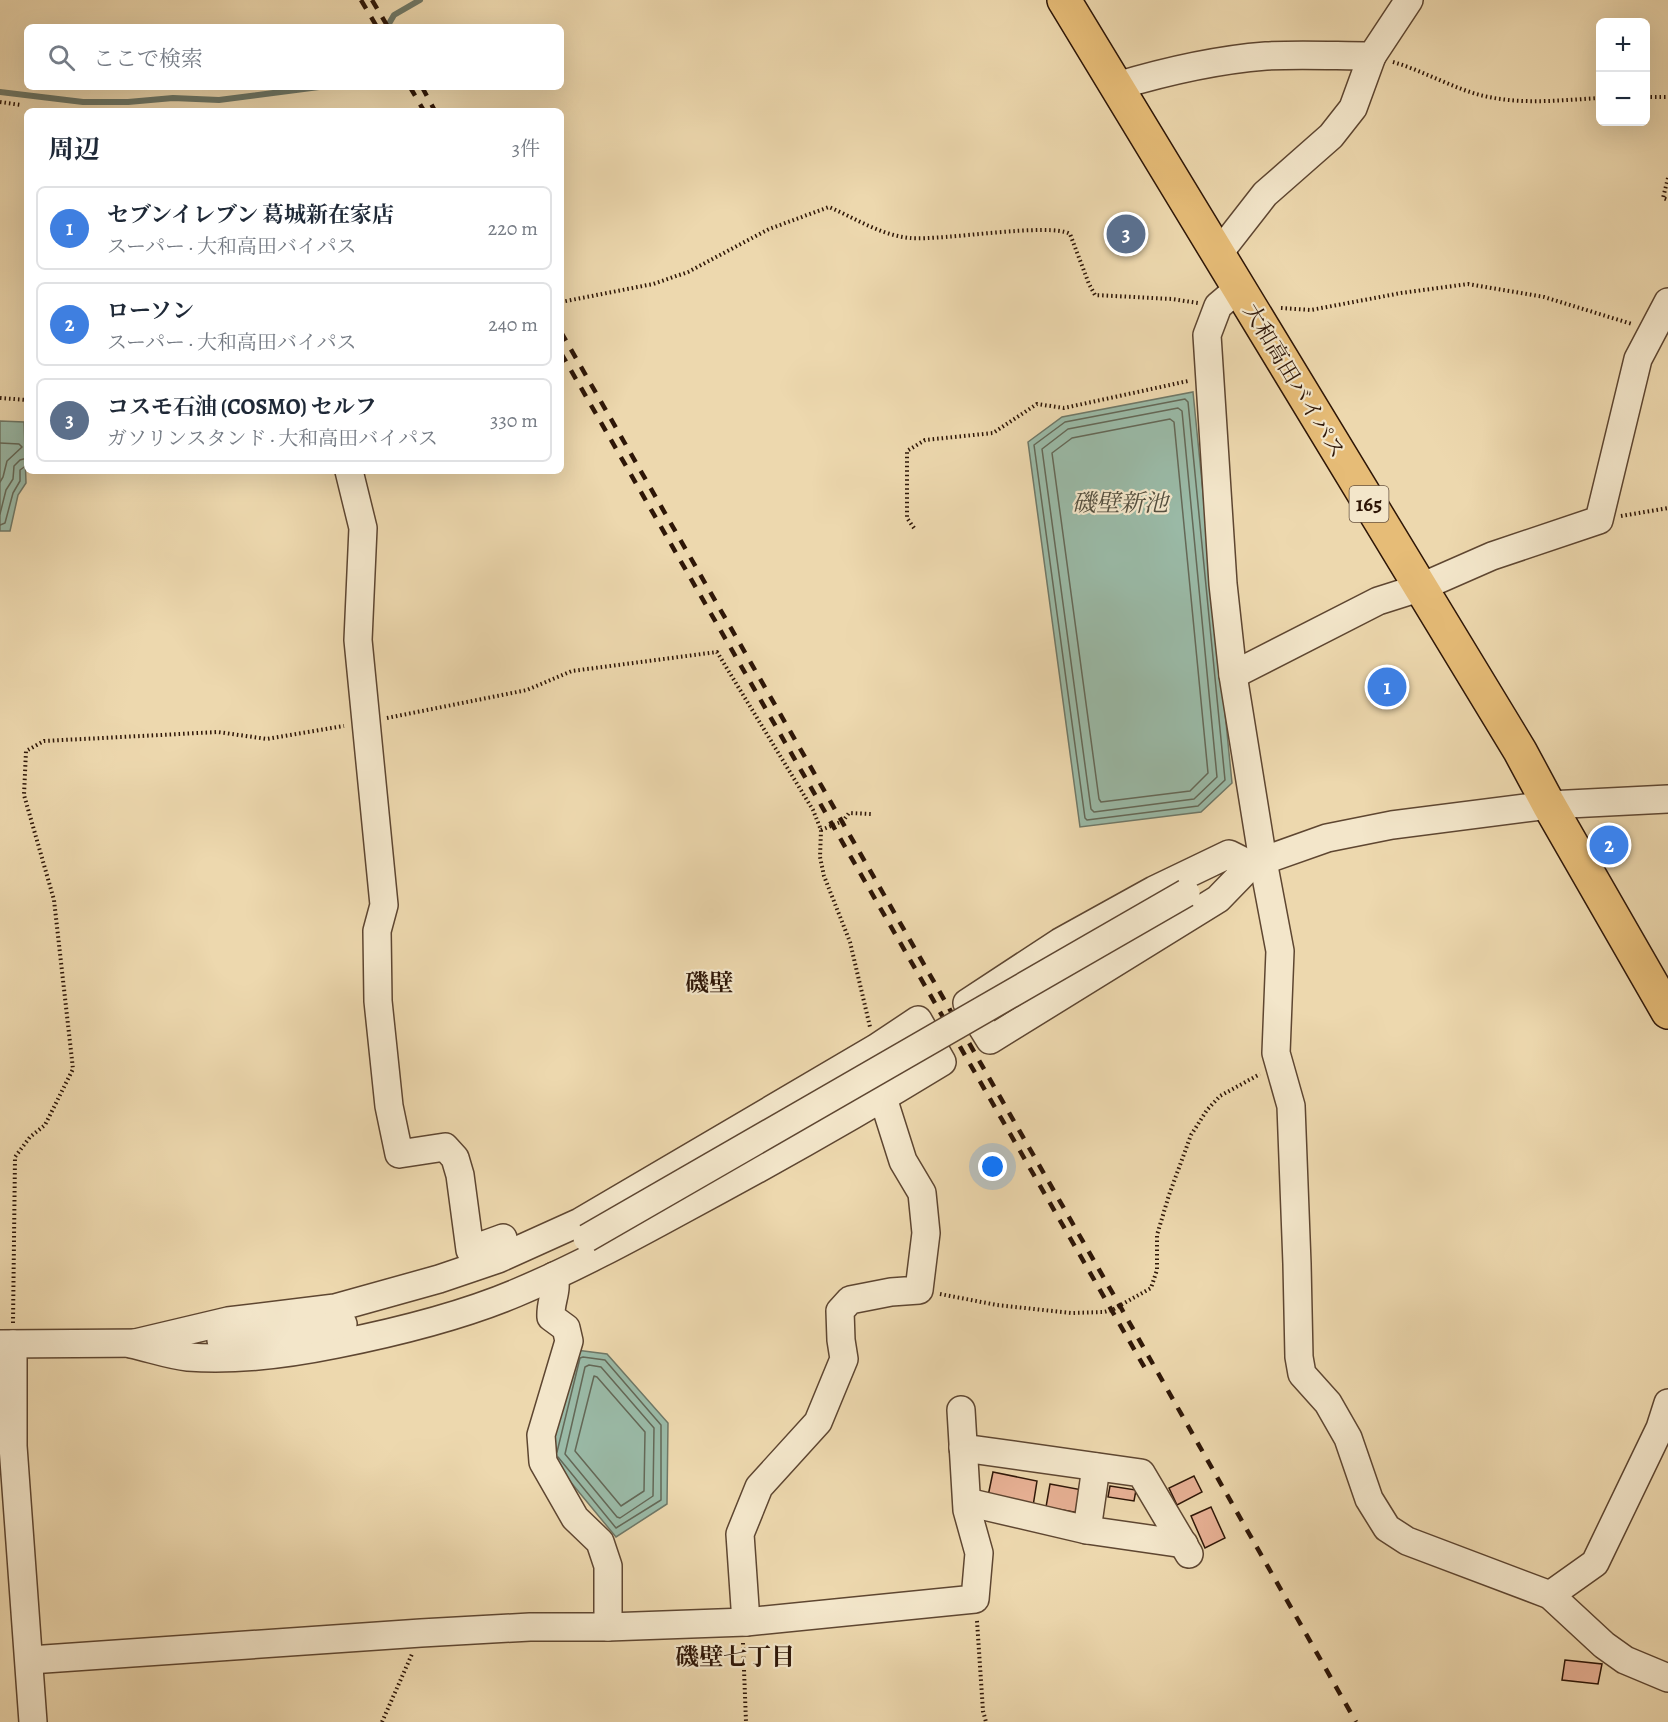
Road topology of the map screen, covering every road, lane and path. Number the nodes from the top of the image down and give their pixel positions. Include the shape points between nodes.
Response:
1 (1064, 0) edge
2 (1409, 0) edge
3 (1372, 56) junction
4 (1117, 86) junction
5 (1650, 97) edge
6 (1668, 97) edge
7 (1596, 98) edge
8 (0, 102) edge
9 (21, 105) dead end
10 (1668, 178) edge
11 (1668, 200) edge
12 (1218, 253) junction
13 (564, 301) edge
14 (1668, 302) edge
15 (1236, 303) junction
16 (1653, 331) junction
17 (1209, 376) junction
18 (0, 398) edge
19 (24, 400) edge
20 (350, 474) edge
21 (1668, 508) edge
22 (1599, 520) junction
23 (914, 528) dead end
24 (1419, 588) junction
25 (1233, 675) junction
26 (366, 722) junction
27 (1668, 799) edge
28 (1549, 805) junction
29 (871, 814) dead end
30 (821, 830) junction
31 (1257, 863) junction
32 (1668, 1012) edge
33 (876, 1048) junction
34 (1280, 1064) junction
35 (883, 1098) junction
36 (550, 1237) junction
37 (554, 1276) junction
38 (919, 1290) junction
39 (6, 1344) edge
40 (131, 1344) junction
41 (1668, 1403) edge
42 (961, 1410) dead end
43 (963, 1448) junction
44 (1096, 1467) junction
45 (967, 1502) junction
46 (1087, 1530) junction
47 (1550, 1595) junction
48 (975, 1599) junction
49 (744, 1622) junction
50 (608, 1627) junction
51 (421, 1633) junction
52 (30, 1660) junction
53 (1668, 1678) edge
54 (33, 1722) edge
55 (382, 1722) edge
56 (746, 1722) edge
57 (986, 1722) edge

1 - 4 highway, 大和高田バイパス / 165
2 - 3 street
3 - 4 street via 1232,60 1170,70
3 - 7 path via 1503,100
3 - 12 street via 1353,108 1331,136 1265,194
4 - 12 highway, 大和高田バイパス / 165
5 - 6 path
8 - 9 path
10 - 11 path via 1663,198
12 - 15 highway, 大和高田バイパス / 165
13 - 15 path via 653,284 688,272 770,230 829,207 876,230 908,238 1066,231 1095,295
14 - 16 street
15 - 16 path via 1311,310 1468,284 1545,297
15 - 17 street via 1207,335
15 - 24 highway, 大和高田バイパス / 165
16 - 22 street via 1638,359
17 - 23 path via 1064,408 1037,404 993,433 925,440 907,451 907,518
17 - 25 street
18 - 19 path
20 - 26 street via 363,528 358,640
21 - 22 path
22 - 24 street via 1492,556
24 - 25 street via 1378,601
24 - 28 highway, 大和高田バイパス / 165
25 - 31 street
26 - 30 path via 527,690 572,671 717,652 813,810
26 - 36 street via 384,905 377,932 378,1001 389,1106 399,1154 445,1147 455,1158 470,1250 532,1227
26 - 39 path via 267,739 218,732 44,741 26,751 24,795 54,900 73,1069 45,1125 15,1157
27 - 28 street
28 - 31 street via 1392,825 1328,838
28 - 32 highway, 大和高田バイパス / 165
29 - 30 path via 849,813 843,821
30 - 33 path via 824,876 850,942
31 - 31 street via 1218,899 990,1040 967,1003 1060,942 1164,885 1229,854
31 - 34 street via 1280,951 1276,1053
31 - 40 street, bridge via 1186,893 587,1238 521,1268 439,1300 374,1318 289,1334
33 - 35 street via 918,1020 942,1062
33 - 36 street
34 - 38 path via 1220,1096 1191,1136 1157,1235 1157,1270 1151,1288 1112,1310 1071,1313 997,1305
34 - 47 street via 1291,1106 1302,1374 1328,1403 1348,1438 1369,1499 1387,1528 1407,1541
35 - 37 street via 716,1192
35 - 38 street via 903,1161 922,1193 926,1233
36 - 40 street via 439,1279 335,1308 228,1321
37 - 40 street via 442,1318 298,1352 243,1358 187,1357
37 - 50 street via 557,1287 551,1317 566,1328 569,1341 541,1435 541,1450 543,1461 576,1518 600,1542 608,1566
38 - 49 street via 850,1300 840,1311 844,1359 818,1422 759,1487 740,1534
39 - 40 street
39 - 52 street
41 - 47 street via 1660,1428 1595,1563
42 - 43 street
43 - 44 street
43 - 45 street
44 - 46 street
44 - 46 street via 1141,1473 1186,1549
45 - 46 street
45 - 48 street via 979,1552
47 - 53 street via 1625,1660
48 - 49 street
48 - 57 path
49 - 50 street
49 - 56 path
50 - 51 street
51 - 52 street
51 - 55 path
52 - 54 street

